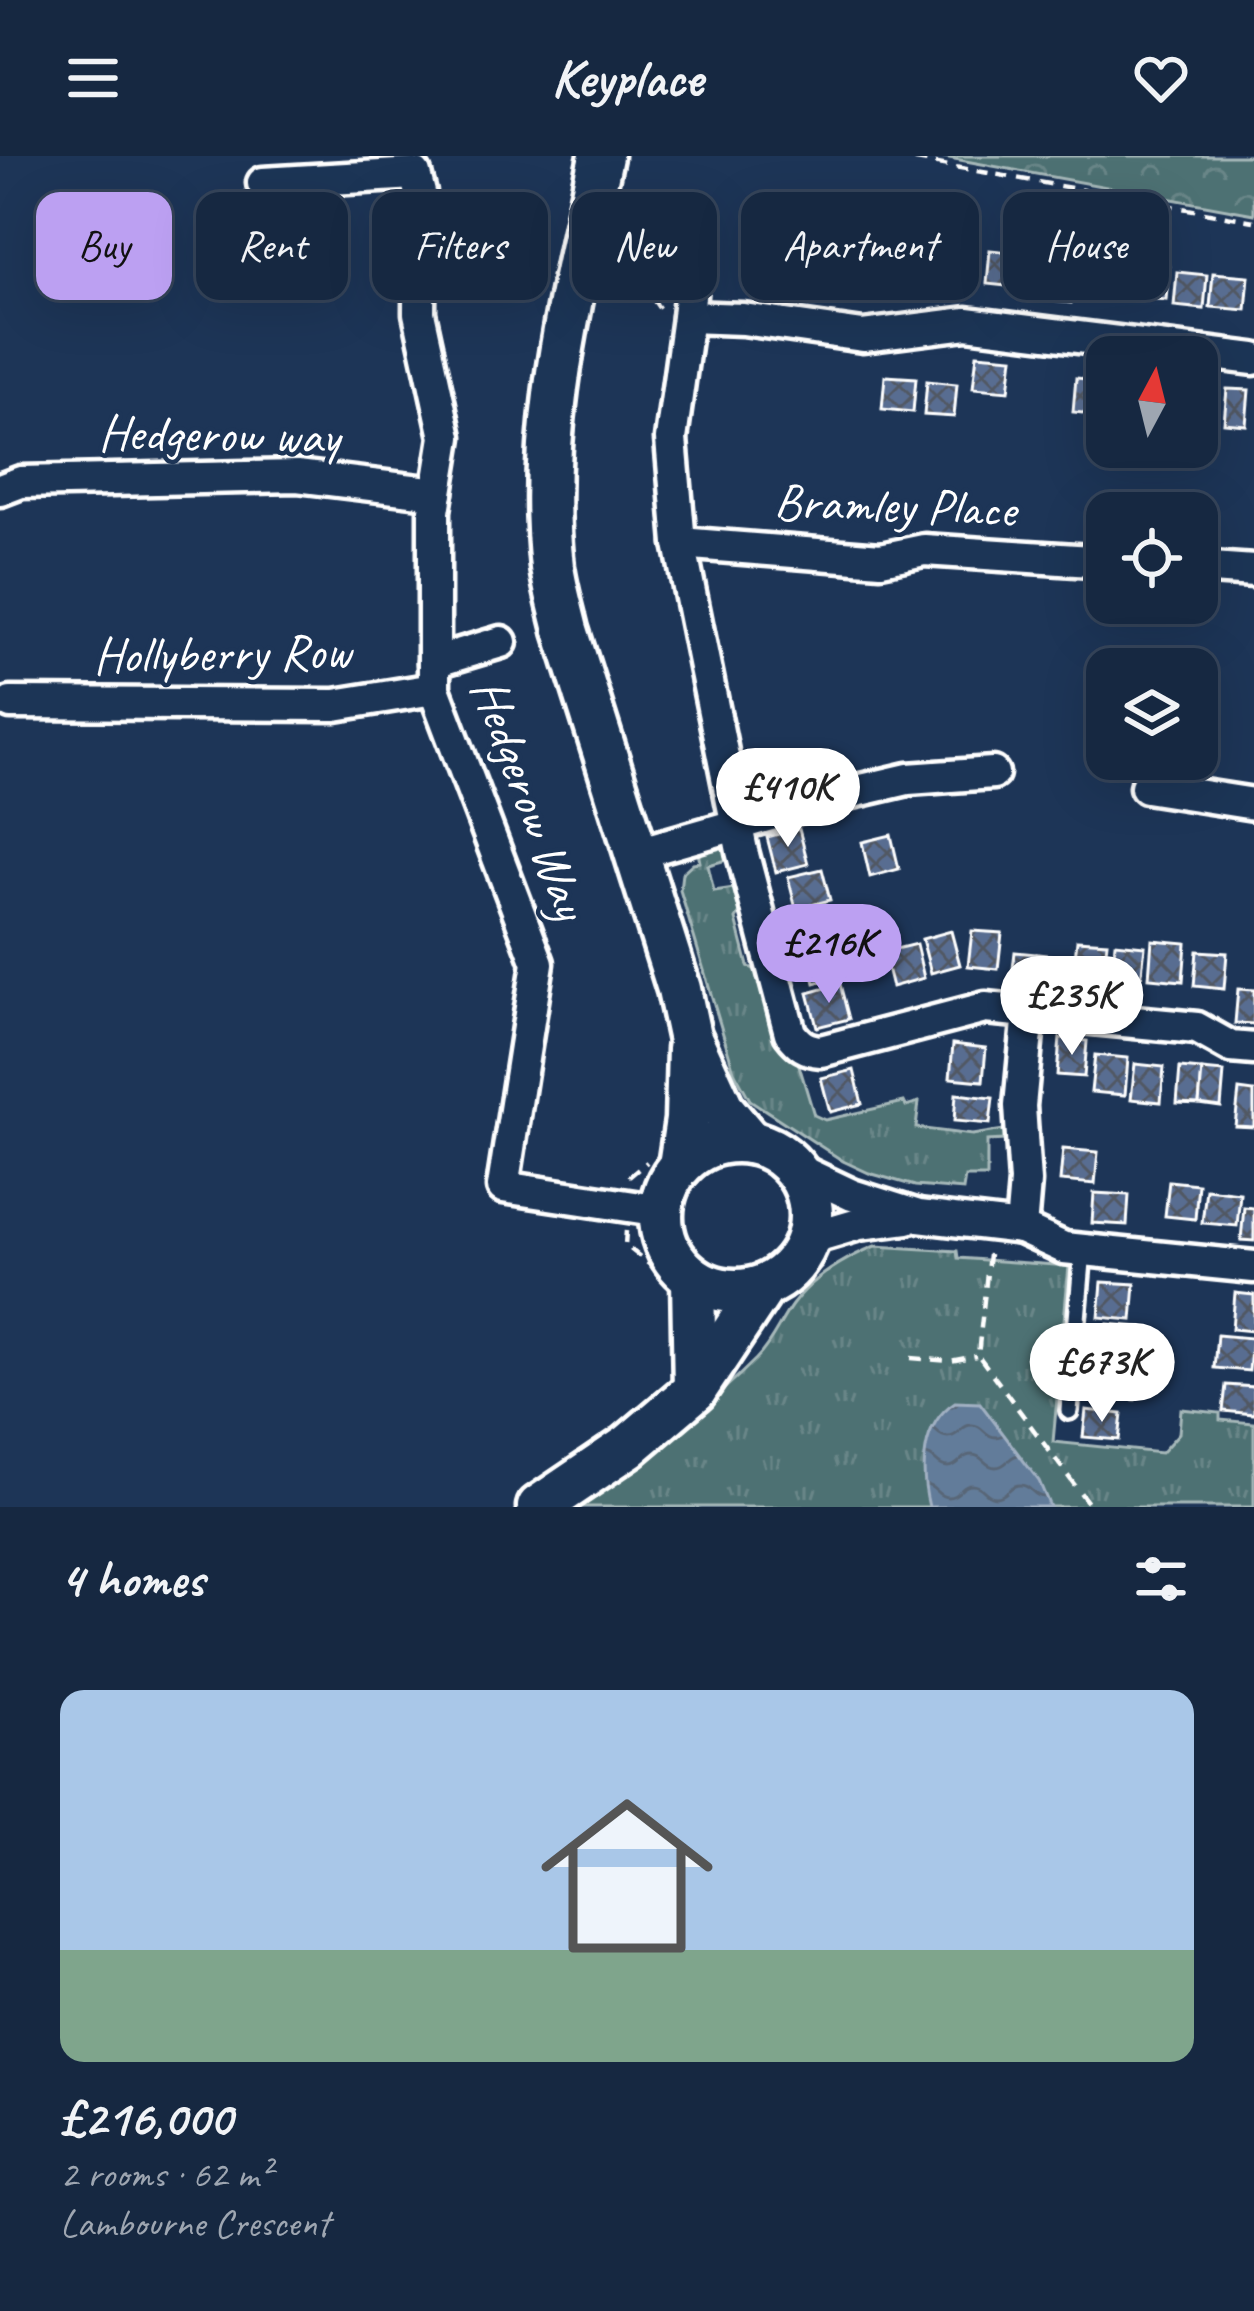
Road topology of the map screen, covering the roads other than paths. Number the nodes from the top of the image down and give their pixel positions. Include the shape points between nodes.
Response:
1 (601, 156) edge
2 (263, 183) dead end
3 (689, 300) edge
4 (686, 331) junction
5 (1254, 359) edge
6 (0, 490) edge
7 (436, 502) junction
8 (680, 543) junction
9 (1086, 561) edge
10 (1218, 568) edge
11 (1254, 571) edge
12 (501, 642) dead end
13 (434, 675) junction
14 (11, 703) dead end
15 (993, 773) dead end
16 (1146, 787) dead end
17 (1254, 804) edge
18 (736, 826) junction
19 (638, 853) junction
20 (1029, 1012) junction
21 (689, 1036) junction
22 (1254, 1049) edge
23 (749, 1142) junction
24 (669, 1159) junction
25 (795, 1168) junction
26 (645, 1208) junction
27 (919, 1216) junction
28 (1007, 1226) junction
29 (821, 1248) junction
30 (1083, 1250) junction
31 (1254, 1267) edge
32 (678, 1281) junction
33 (776, 1293) junction
34 (695, 1390) junction
35 (1069, 1411) dead end
36 (539, 1507) edge

1 - 19 street via 552,406 552,570
2 - 7 street, Hedgerow Way via 415,174 419,313 446,437
3 - 4 street
4 - 5 street via 743,319 863,336 967,323
4 - 8 street via 671,439
6 - 7 street, Hedgerow way via 21,482 297,476
7 - 13 street, Hedgerow Way
8 - 9 street, Bramley Place via 881,559 924,550
8 - 18 street
10 - 11 street
12 - 13 street, Hollyberry Row
13 - 14 street, Hollyberry Row via 335,705
13 - 26 street, Hedgerow Way via 538,963 503,1187
15 - 18 street via 908,779
16 - 17 street
18 - 19 street
18 - 20 street via 797,1043 821,1051 986,1008
19 - 21 street
20 - 22 street via 1197,1028 1231,1047
20 - 28 street via 1020,1106 1025,1182
21 - 23 street via 723,1110
21 - 24 street via 687,1120
23 - 24 street
23 - 25 street
24 - 26 street via 667,1186
25 - 27 street
25 - 29 street
26 - 32 street via 675,1259
27 - 28 street
27 - 29 street via 859,1224
28 - 30 street
29 - 33 street via 799,1259
30 - 31 street
30 - 35 lane
32 - 33 street
32 - 34 street
33 - 34 street
34 - 36 street

